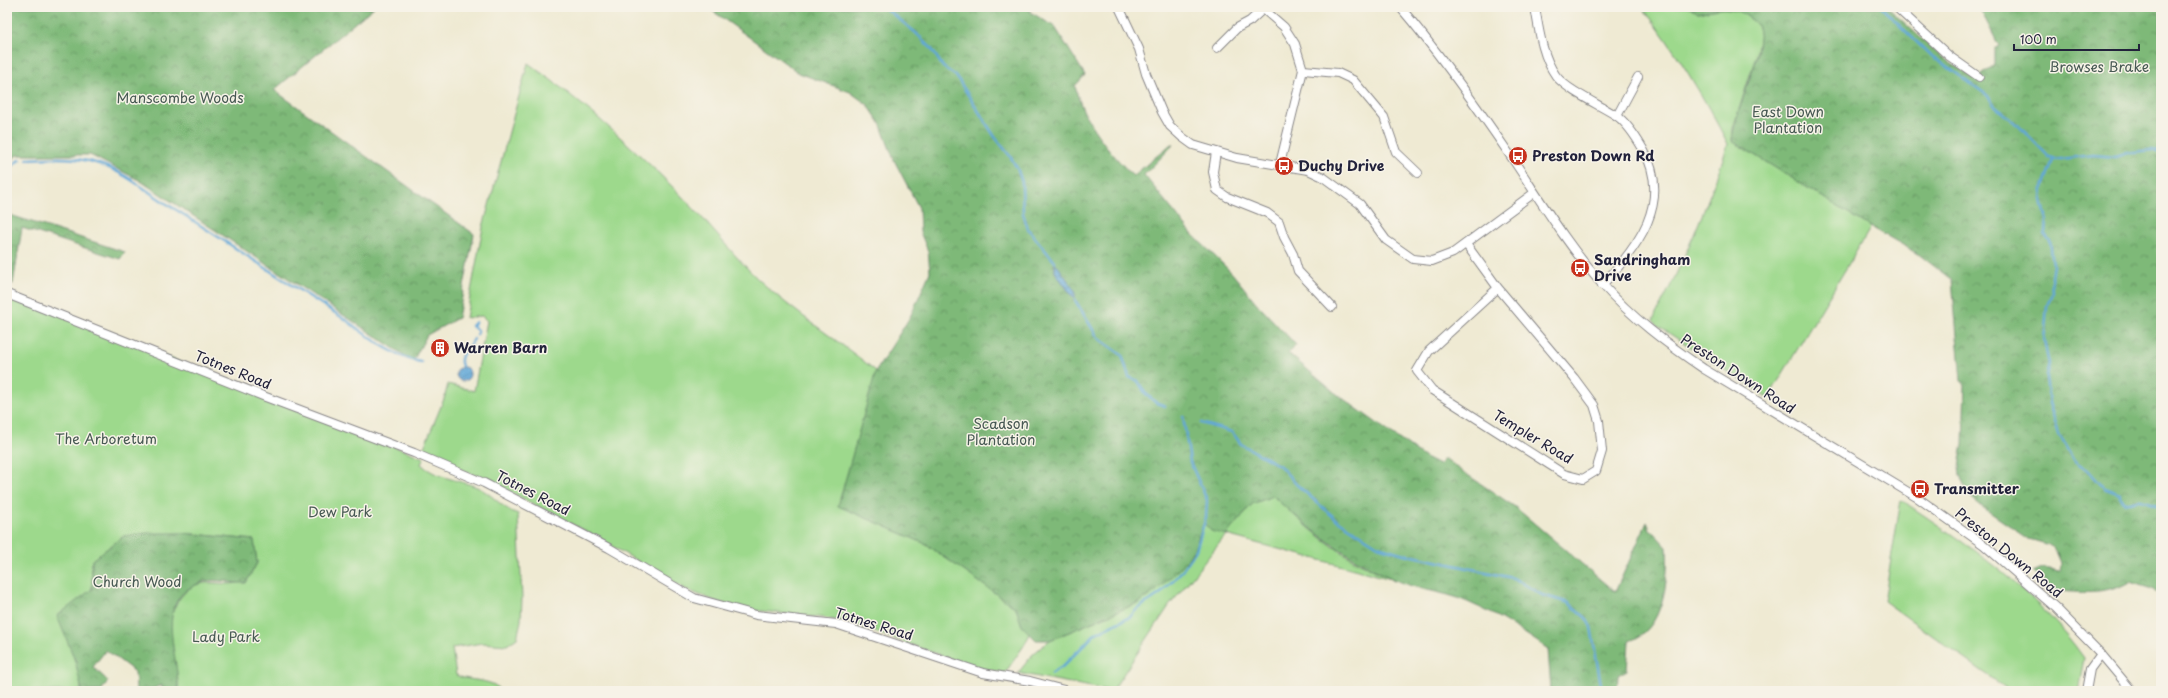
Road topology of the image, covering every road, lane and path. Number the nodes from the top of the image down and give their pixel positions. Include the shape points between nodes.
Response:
1 (1119, 7) edge
2 (1400, 7) edge
3 (1535, 7) edge
4 (1896, 7) edge
5 (1262, 8) edge
6 (1218, 48) dead end
7 (1303, 70) junction
8 (1638, 77) dead end
9 (1979, 77) dead end
10 (1617, 116) junction
11 (1216, 152) junction
12 (1280, 164) junction
13 (1418, 173) dead end
14 (1534, 193) junction
15 (1466, 244) junction
16 (1602, 285) junction
17 (1498, 288) junction
18 (7, 294) edge
19 (1332, 307) dead end
20 (2101, 654) junction
21 (1068, 691) edge
22 (2086, 691) edge
23 (2132, 691) edge

1 - 11 street via 1170,126 1193,145
2 - 14 street, Preston Down Road via 1427,38 1513,159
3 - 10 street via 1548,63 1557,77
4 - 9 street via 1949,56
5 - 6 street via 1250,21 1237,28
5 - 7 street via 1288,33 1295,44
7 - 12 street
7 - 13 street via 1338,73 1353,80 1384,117 1396,152
8 - 10 street
10 - 16 street via 1629,127 1649,159 1655,190 1654,206 1647,225 1628,257
11 - 12 street via 1237,158
11 - 19 street via 1213,172 1217,190 1227,197 1267,213 1279,222 1298,271
12 - 15 street via 1308,170 1360,204 1386,240 1413,259 1432,261 1453,253
14 - 15 street
14 - 16 street, Preston Down Road
15 - 17 street, Templer Road
16 - 20 street, Preston Down Road via 1649,330 1704,369 1956,524 2018,573
17 - 17 street, Templer Road via 1594,405 1599,421 1602,451 1596,470 1583,479 1564,474 1432,390 1418,371 1429,351
18 - 21 street, Totnes Road via 262,396 414,453 484,483 608,548 694,598 756,616 841,625 983,673
20 - 22 street via 2090,669
20 - 23 street, Preston Down Road

